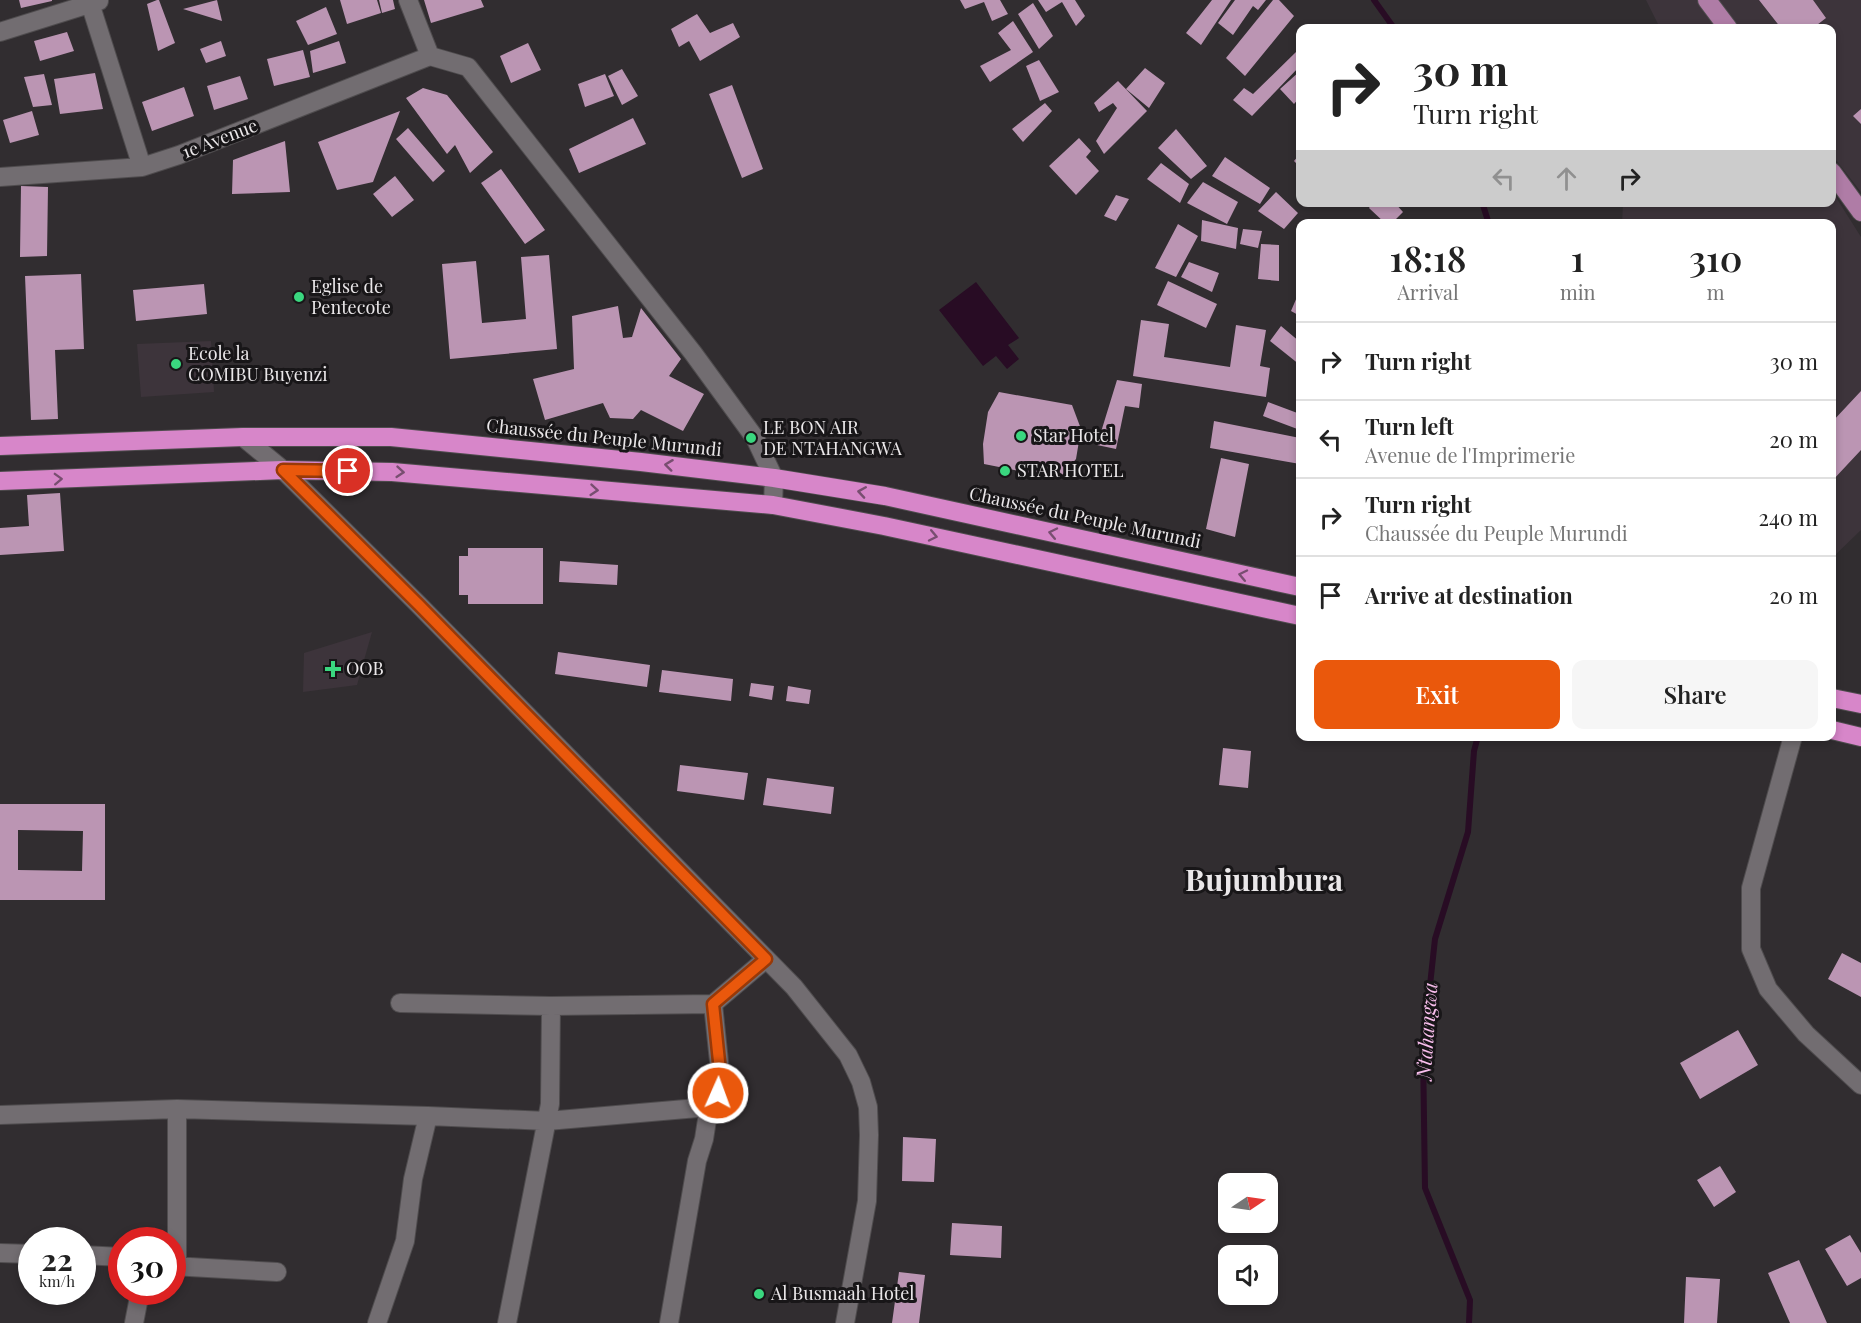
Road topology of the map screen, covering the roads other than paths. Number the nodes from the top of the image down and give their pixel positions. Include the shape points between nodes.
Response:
1 (408, 0) edge
2 (1707, 0) edge
3 (93, 1) edge
4 (1725, 24) edge
5 (0, 32) edge
6 (430, 56) junction
7 (142, 167) junction
8 (0, 177) edge
9 (1836, 178) edge
10 (1861, 212) edge
11 (243, 437) junction
12 (0, 446) edge
13 (283, 470) junction
14 (774, 478) junction
15 (0, 481) edge
16 (773, 505) junction
17 (1296, 586) edge
18 (1296, 615) edge
19 (1836, 699) edge
20 (1861, 704) edge
21 (1836, 731) edge
22 (1861, 737) edge
23 (1792, 741) edge
24 (766, 959) junction
25 (400, 1003) dead end
26 (713, 1004) junction
27 (551, 1006) junction
28 (1861, 1085) edge
29 (709, 1107) junction
30 (177, 1109) junction
31 (0, 1115) edge
32 (428, 1116) junction
33 (547, 1121) junction
34 (175, 1227) edge
35 (0, 1253) edge
36 (18, 1254) edge
37 (186, 1267) edge
38 (277, 1272) dead end
39 (137, 1305) edge
40 (134, 1323) edge
41 (376, 1323) edge
42 (507, 1323) edge
43 (669, 1323) edge
44 (845, 1323) edge

1 - 6 street
2 - 4 main road
3 - 5 street
3 - 7 street
6 - 7 street, 1e Avenue via 179,156
6 - 14 street via 468,67 693,353 755,438
7 - 8 street, 1e Avenue
9 - 10 main road
11 - 12 highway, Chaussée du Peuple Murundi
11 - 13 street
14 -> 11 highway, Chaussée du Peuple Murundi via 391,437
15 -> 13 highway
13 -> 16 highway via 392,472
13 - 24 street
14 - 16 street
17 -> 14 highway, Chaussée du Peuple Murundi via 885,496
16 -> 18 highway
19 - 20 highway
21 - 22 highway
23 - 28 street via 1751,888 1751,949 1768,989 1806,1034
24 - 26 street
24 - 44 street via 794,987 848,1055 868,1107 867,1200
25 - 27 street
26 - 27 street
26 - 29 street via 720,1071 718,1093
27 - 33 street
29 - 33 street
29 - 43 street
30 - 31 street
30 - 32 street
30 - 34 street
32 - 33 street
32 - 41 street via 413,1179 405,1241
33 - 42 street
35 - 36 street
37 - 38 street
39 - 40 street

